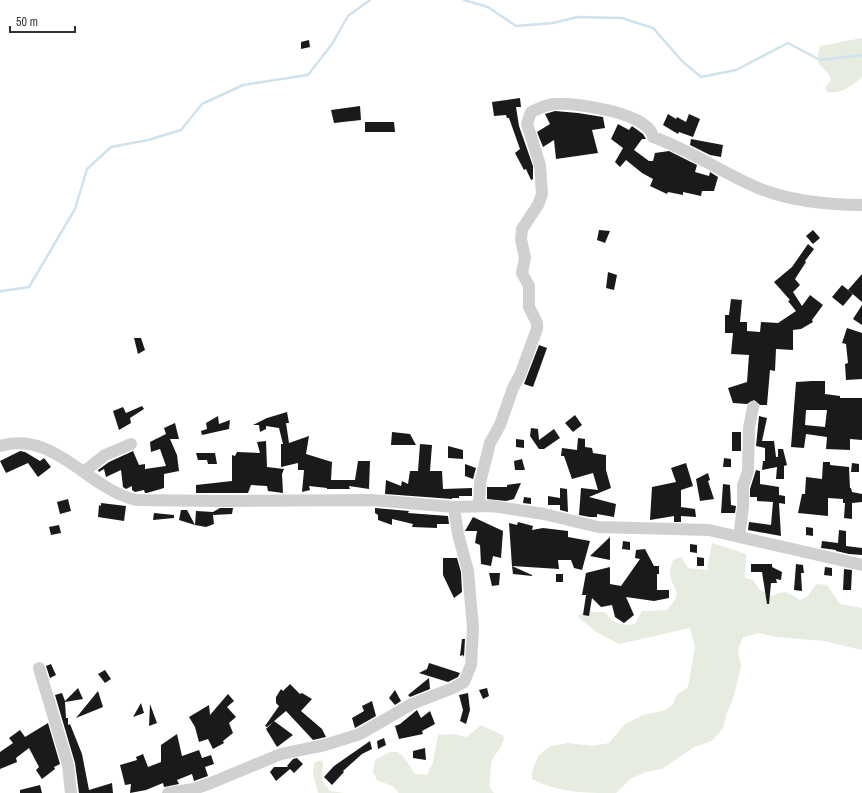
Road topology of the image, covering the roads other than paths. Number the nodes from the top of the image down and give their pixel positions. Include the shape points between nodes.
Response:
1 (862, 205) edge
2 (753, 407) dead end
3 (131, 444) dead end
4 (0, 446) edge
5 (85, 471) junction
6 (454, 506) junction
7 (478, 506) junction
8 (739, 537) junction
9 (862, 565) edge
10 (39, 668) dead end
11 (72, 793) edge
12 (168, 793) edge

1 - 7 street via 805,200 763,190 653,137 646,124 616,112 567,104 545,105 531,112 527,124 540,165 542,194 522,229 521,239 525,258 522,273 529,286 529,307 537,323 537,329 500,425 490,443 480,482
2 - 8 street via 749,428 748,471 742,486 743,507
3 - 5 street via 104,455
4 - 5 street via 17,443 42,447
5 - 6 street via 123,497 150,501 372,500
6 - 7 street
6 - 12 street via 468,571 473,628 471,665 464,682 412,704 360,734 326,745 281,754 194,789
7 - 8 street via 516,509 598,527 699,529
8 - 9 street
10 - 11 street via 68,765

